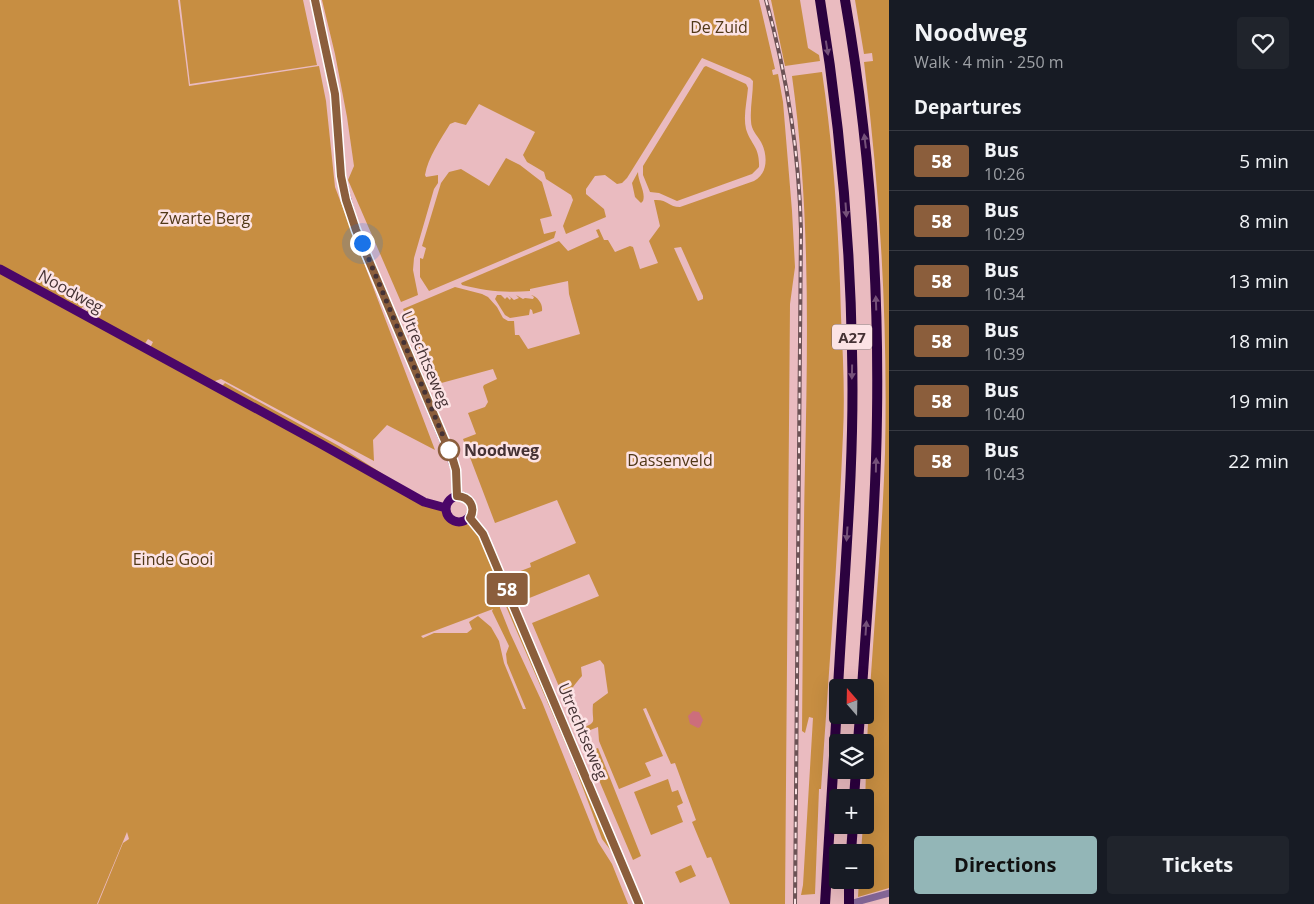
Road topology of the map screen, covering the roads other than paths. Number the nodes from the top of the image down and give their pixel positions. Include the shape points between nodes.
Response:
1 (314, 0) edge
2 (820, 0) edge
3 (846, 0) edge
4 (0, 269) edge
5 (457, 496) junction
6 (446, 508) junction
7 (470, 518) junction
8 (839, 679) edge
9 (863, 679) edge
10 (836, 724) edge
11 (849, 889) edge
12 (889, 893) edge
13 (867, 902) edge
14 (639, 904) edge
15 (825, 904) edge
16 (849, 904) edge

1 - 5 main road, Utrechtseweg via 335,94 346,200 456,470
2 -> 8 highway, A27 via 845,196 852,352 850,482
9 -> 3 highway, A27 via 876,484 877,348 867,158
4 - 6 main road, Noodweg via 424,502
5 - 6 main road via 449,500
5 - 7 main road via 468,498 471,503
6 - 7 main road via 454,522
7 - 14 main road, Utrechtseweg via 483,534
10 - 15 highway, A27
11 - 16 highway
12 - 13 street
13 - 16 street

